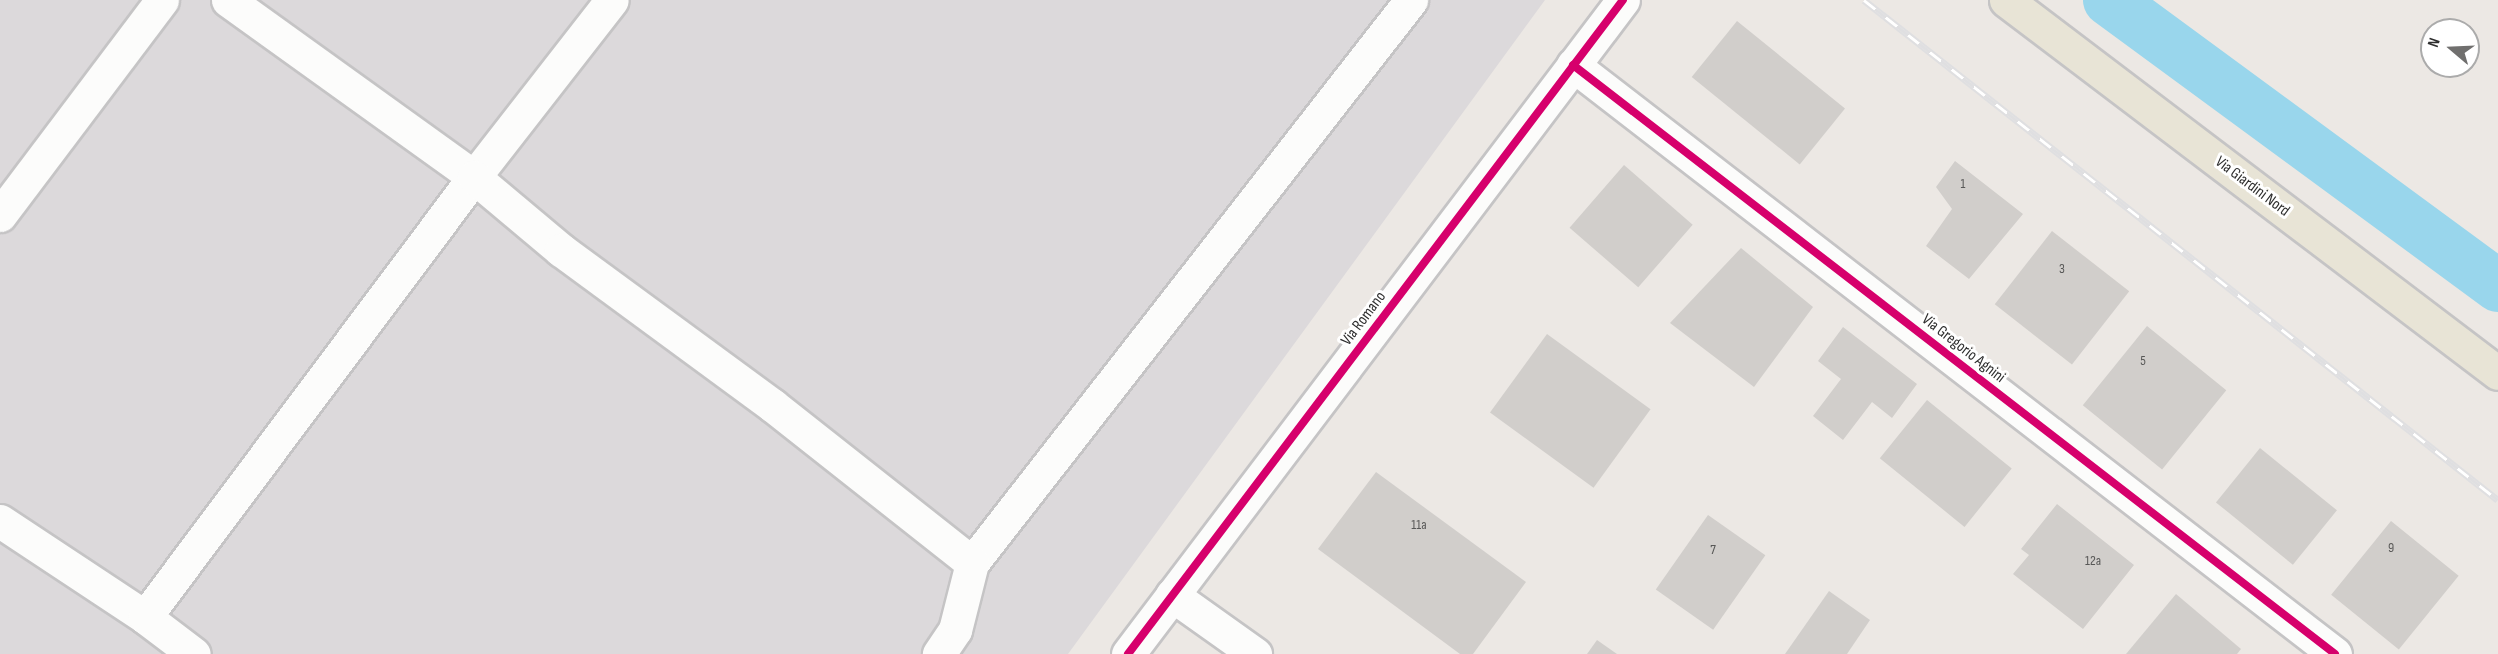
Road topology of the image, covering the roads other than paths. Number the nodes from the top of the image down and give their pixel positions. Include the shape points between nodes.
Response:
1 (162, 0) edge
2 (228, 0) edge
3 (612, 0) edge
4 (1411, 0) edge
5 (1623, 0) edge
6 (2006, 0) edge
7 (1573, 65) junction
8 (474, 177) junction
9 (0, 215) edge
10 (2498, 373) edge
11 (0, 521) edge
12 (972, 563) junction
13 (1172, 595) junction
14 (145, 617) junction
15 (194, 654) edge
16 (939, 654) edge
17 (1128, 654) edge
18 (1255, 654) edge
19 (2336, 654) edge

1 - 9 street
2 - 8 street
3 - 8 street
4 - 12 street
5 - 7 street, Via Romano
6 - 10 main road, Via Giardini Nord
7 - 13 street, Via Romano
7 - 19 street, Via Gregorio Agnini
8 - 12 street via 561,250 772,405
8 - 14 street
11 - 14 street
12 - 16 street via 955,630
13 - 17 street, Via Romano
13 - 18 street
14 - 15 street

